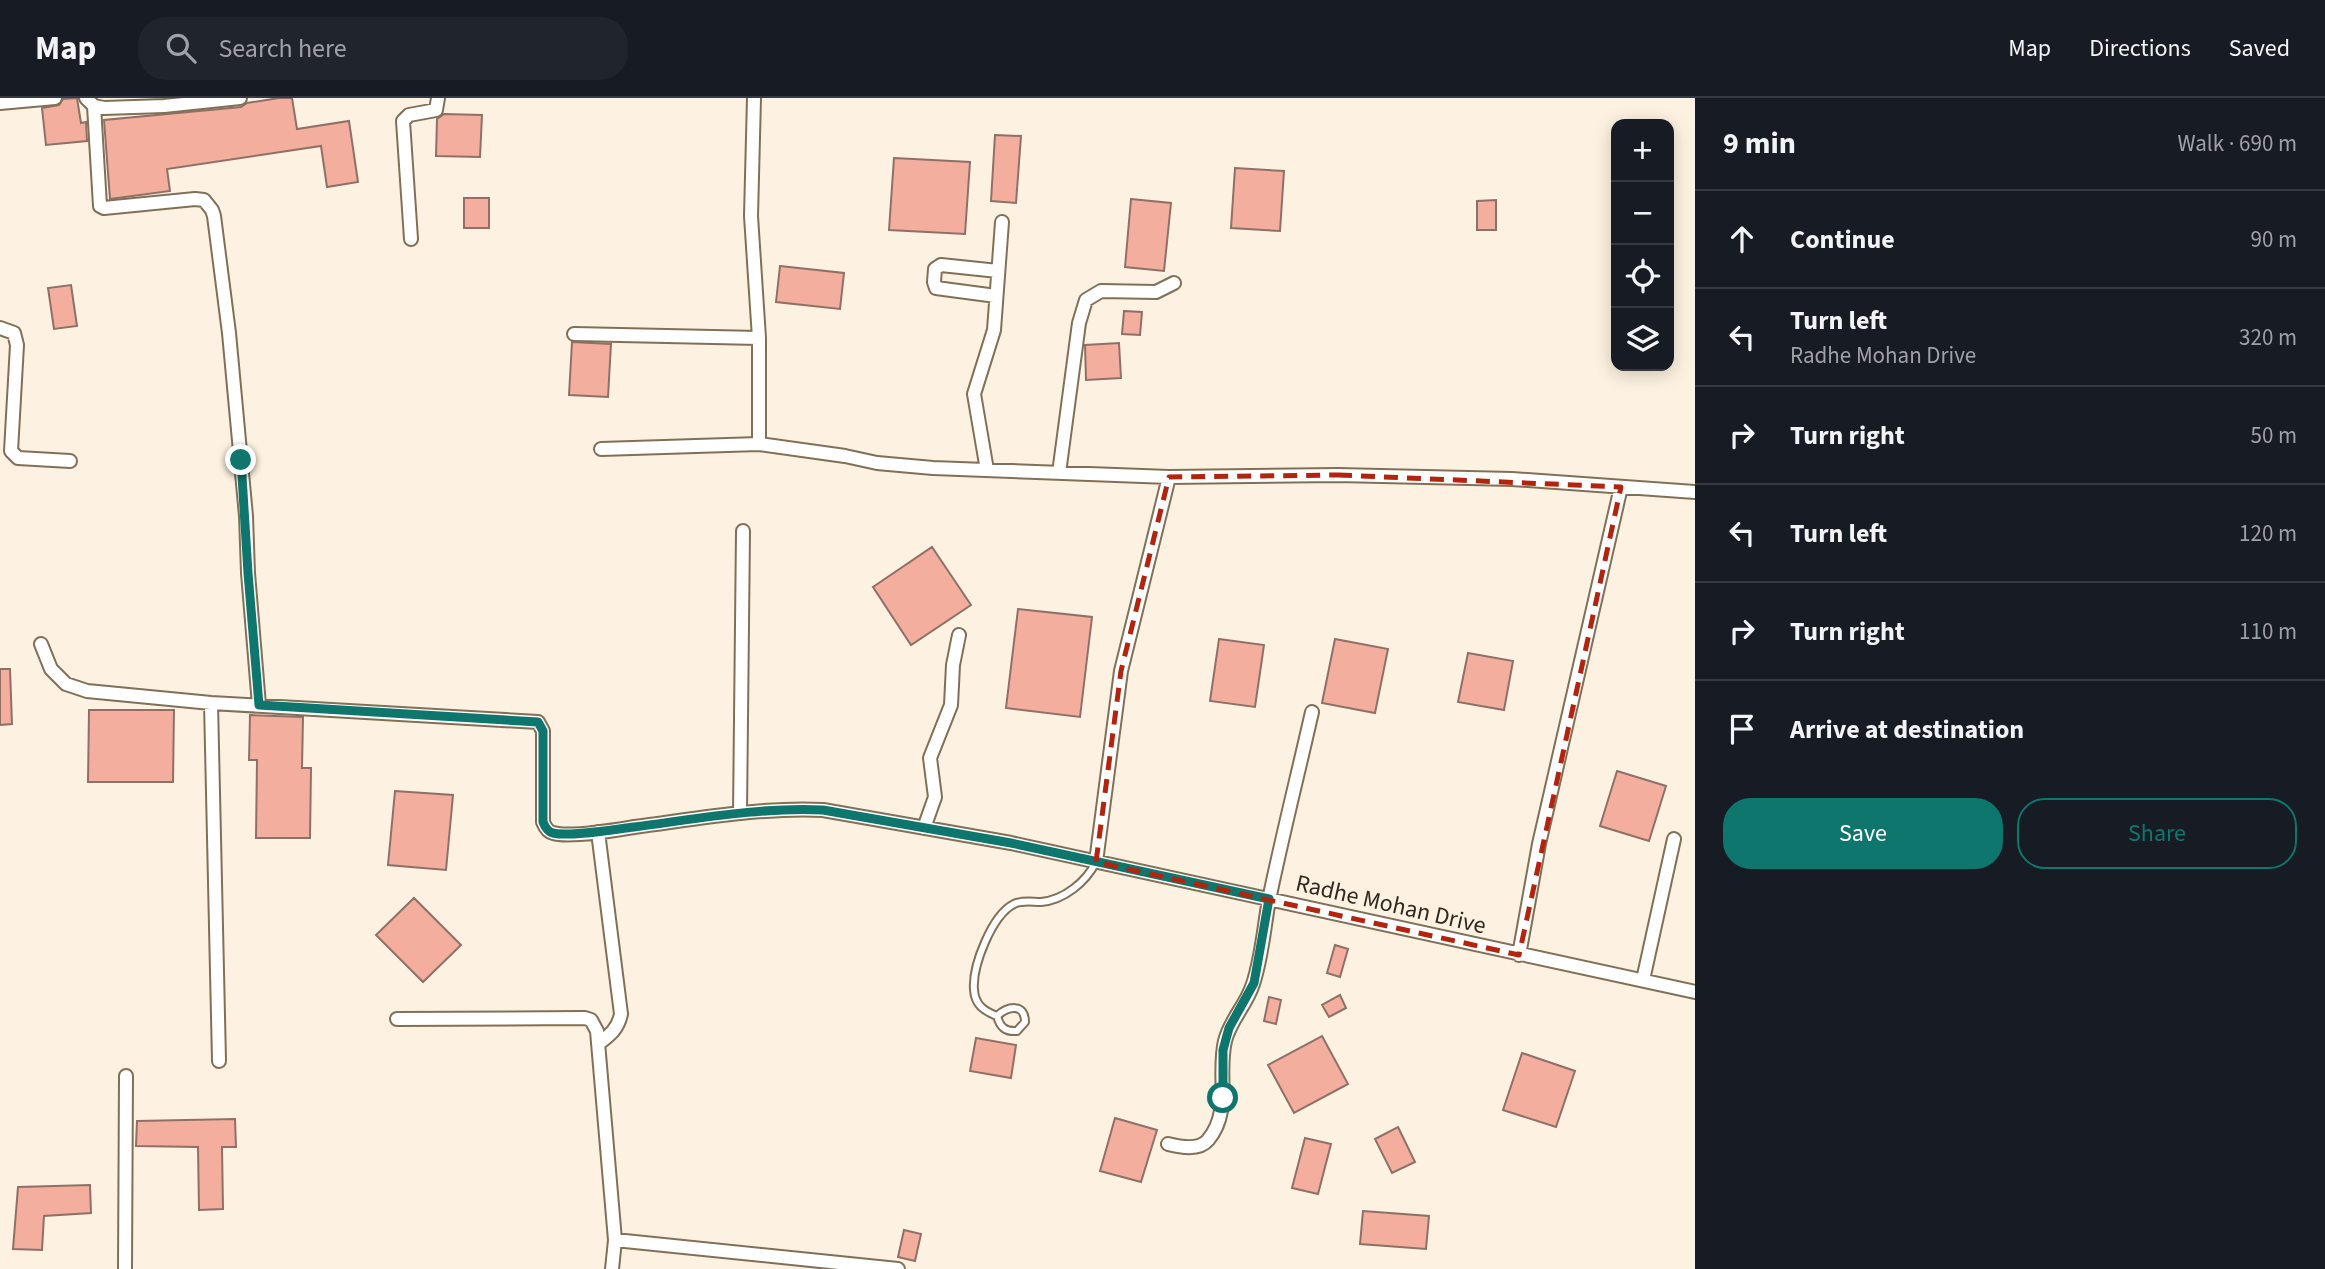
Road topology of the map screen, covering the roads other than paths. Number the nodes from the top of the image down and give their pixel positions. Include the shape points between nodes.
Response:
1 (55, 98) edge
2 (240, 98) edge
3 (438, 98) edge
4 (754, 98) edge
5 (90, 102) edge
6 (0, 103) edge
7 (1002, 222) dead end
8 (411, 239) dead end
9 (998, 271) junction
10 (1174, 283) dead end
11 (996, 296) junction
12 (0, 328) edge
13 (574, 334) dead end
14 (759, 338) junction
15 (759, 444) junction
16 (601, 449) dead end
17 (70, 461) dead end
18 (987, 470) junction
19 (1059, 473) junction
20 (1169, 477) junction
21 (1621, 487) junction
22 (1695, 492) edge
23 (743, 531) dead end
24 (959, 635) dead end
25 (41, 644) dead end
26 (211, 703) junction
27 (259, 705) junction
28 (1312, 712) dead end
29 (740, 813) junction
30 (924, 828) junction
31 (598, 832) junction
32 (1674, 839) dead end
33 (1096, 862) junction
34 (1269, 899) junction
35 (1519, 955) junction
36 (1643, 979) junction
37 (1695, 992) edge
38 (997, 1016) junction
39 (397, 1018) dead end
40 (598, 1044) junction
41 (219, 1061) dead end
42 (126, 1076) dead end
43 (1168, 1144) dead end
44 (615, 1240) junction
45 (125, 1269) edge
46 (612, 1269) edge
47 (898, 1269) edge

1 - 6 street
2 - 5 street via 104,108
3 - 8 street via 436,110 403,121
4 - 14 street via 751,216
5 - 27 street via 100,206 195,199 204,200 212,210 239,438
7 - 9 street
9 - 11 street
9 - 11 street via 941,265 935,269 936,288
10 - 19 street via 1156,292 1101,291 1086,300
11 - 18 street via 991,341 974,394
12 - 17 street via 15,333 17,345 11,451 18,458
13 - 14 street
14 - 15 street
15 - 16 street
15 - 18 street via 877,463
18 - 19 street
19 - 20 street
20 - 21 street via 1512,479
20 - 33 street via 1121,671
21 - 22 street
21 - 35 street via 1539,844
23 - 29 street
24 - 30 street via 949,713 930,758 935,797
25 - 26 street via 48,666 77,688
26 - 27 street
26 - 41 street
27 - 31 street, Radhe Mohan Drive via 538,722 543,731 546,829 552,833
28 - 34 street
29 - 30 street, Radhe Mohan Drive via 823,810
29 - 31 street, Radhe Mohan Drive
30 - 33 street, Radhe Mohan Drive
31 - 40 street via 621,1014 619,1025
32 - 36 street
33 - 34 street, Radhe Mohan Drive
33 - 38 lane via 1075,887 1048,901 1015,904 1002,914 983,946 973,983 981,1008
34 - 35 street, Radhe Mohan Drive
34 - 43 street via 1254,983 1229,1028 1223,1050 1223,1098 1214,1131 1203,1144
35 - 36 street, Radhe Mohan Drive
36 - 37 street, Radhe Mohan Drive
38 - 38 lane via 1014,1007 1025,1015 1025,1022 1009,1032
39 - 40 street via 585,1018 596,1027
40 - 44 street
42 - 45 street
44 - 46 street
44 - 47 street

